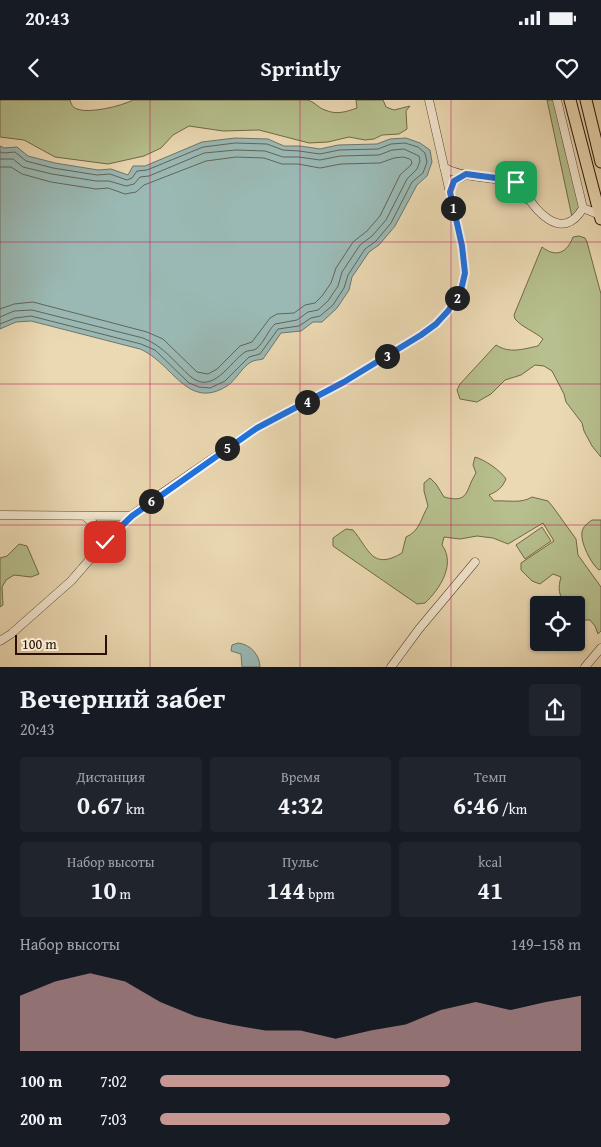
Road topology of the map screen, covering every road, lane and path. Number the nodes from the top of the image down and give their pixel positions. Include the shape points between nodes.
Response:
1 (429, 100) edge
2 (558, 100) edge
3 (570, 100) edge
4 (586, 100) edge
5 (601, 162) edge
6 (444, 167) junction
7 (466, 174) junction
8 (496, 178) junction
9 (450, 192) junction
10 (528, 200) junction
11 (583, 208) junction
12 (600, 217) edge
13 (0, 515) edge
14 (132, 516) junction
15 (86, 517) junction
16 (105, 542) junction
17 (475, 562) dead end
18 (0, 641) edge
19 (601, 648) edge
20 (391, 667) edge
21 (585, 667) edge

1 - 6 street
2 - 11 street
3 - 12 highway
4 - 5 highway
6 - 7 street
6 - 9 street
7 - 8 street
7 - 9 street via 454,181
8 - 10 street
8 - 10 street via 519,184
9 - 14 street via 465,273 457,297 436,324 344,382 257,428
10 - 11 street via 548,219 562,224 572,221
11 - 12 street
13 - 15 street
14 - 15 street
14 - 16 street
15 - 16 street via 96,526
16 - 18 street via 71,581
17 - 20 street
19 - 21 street

